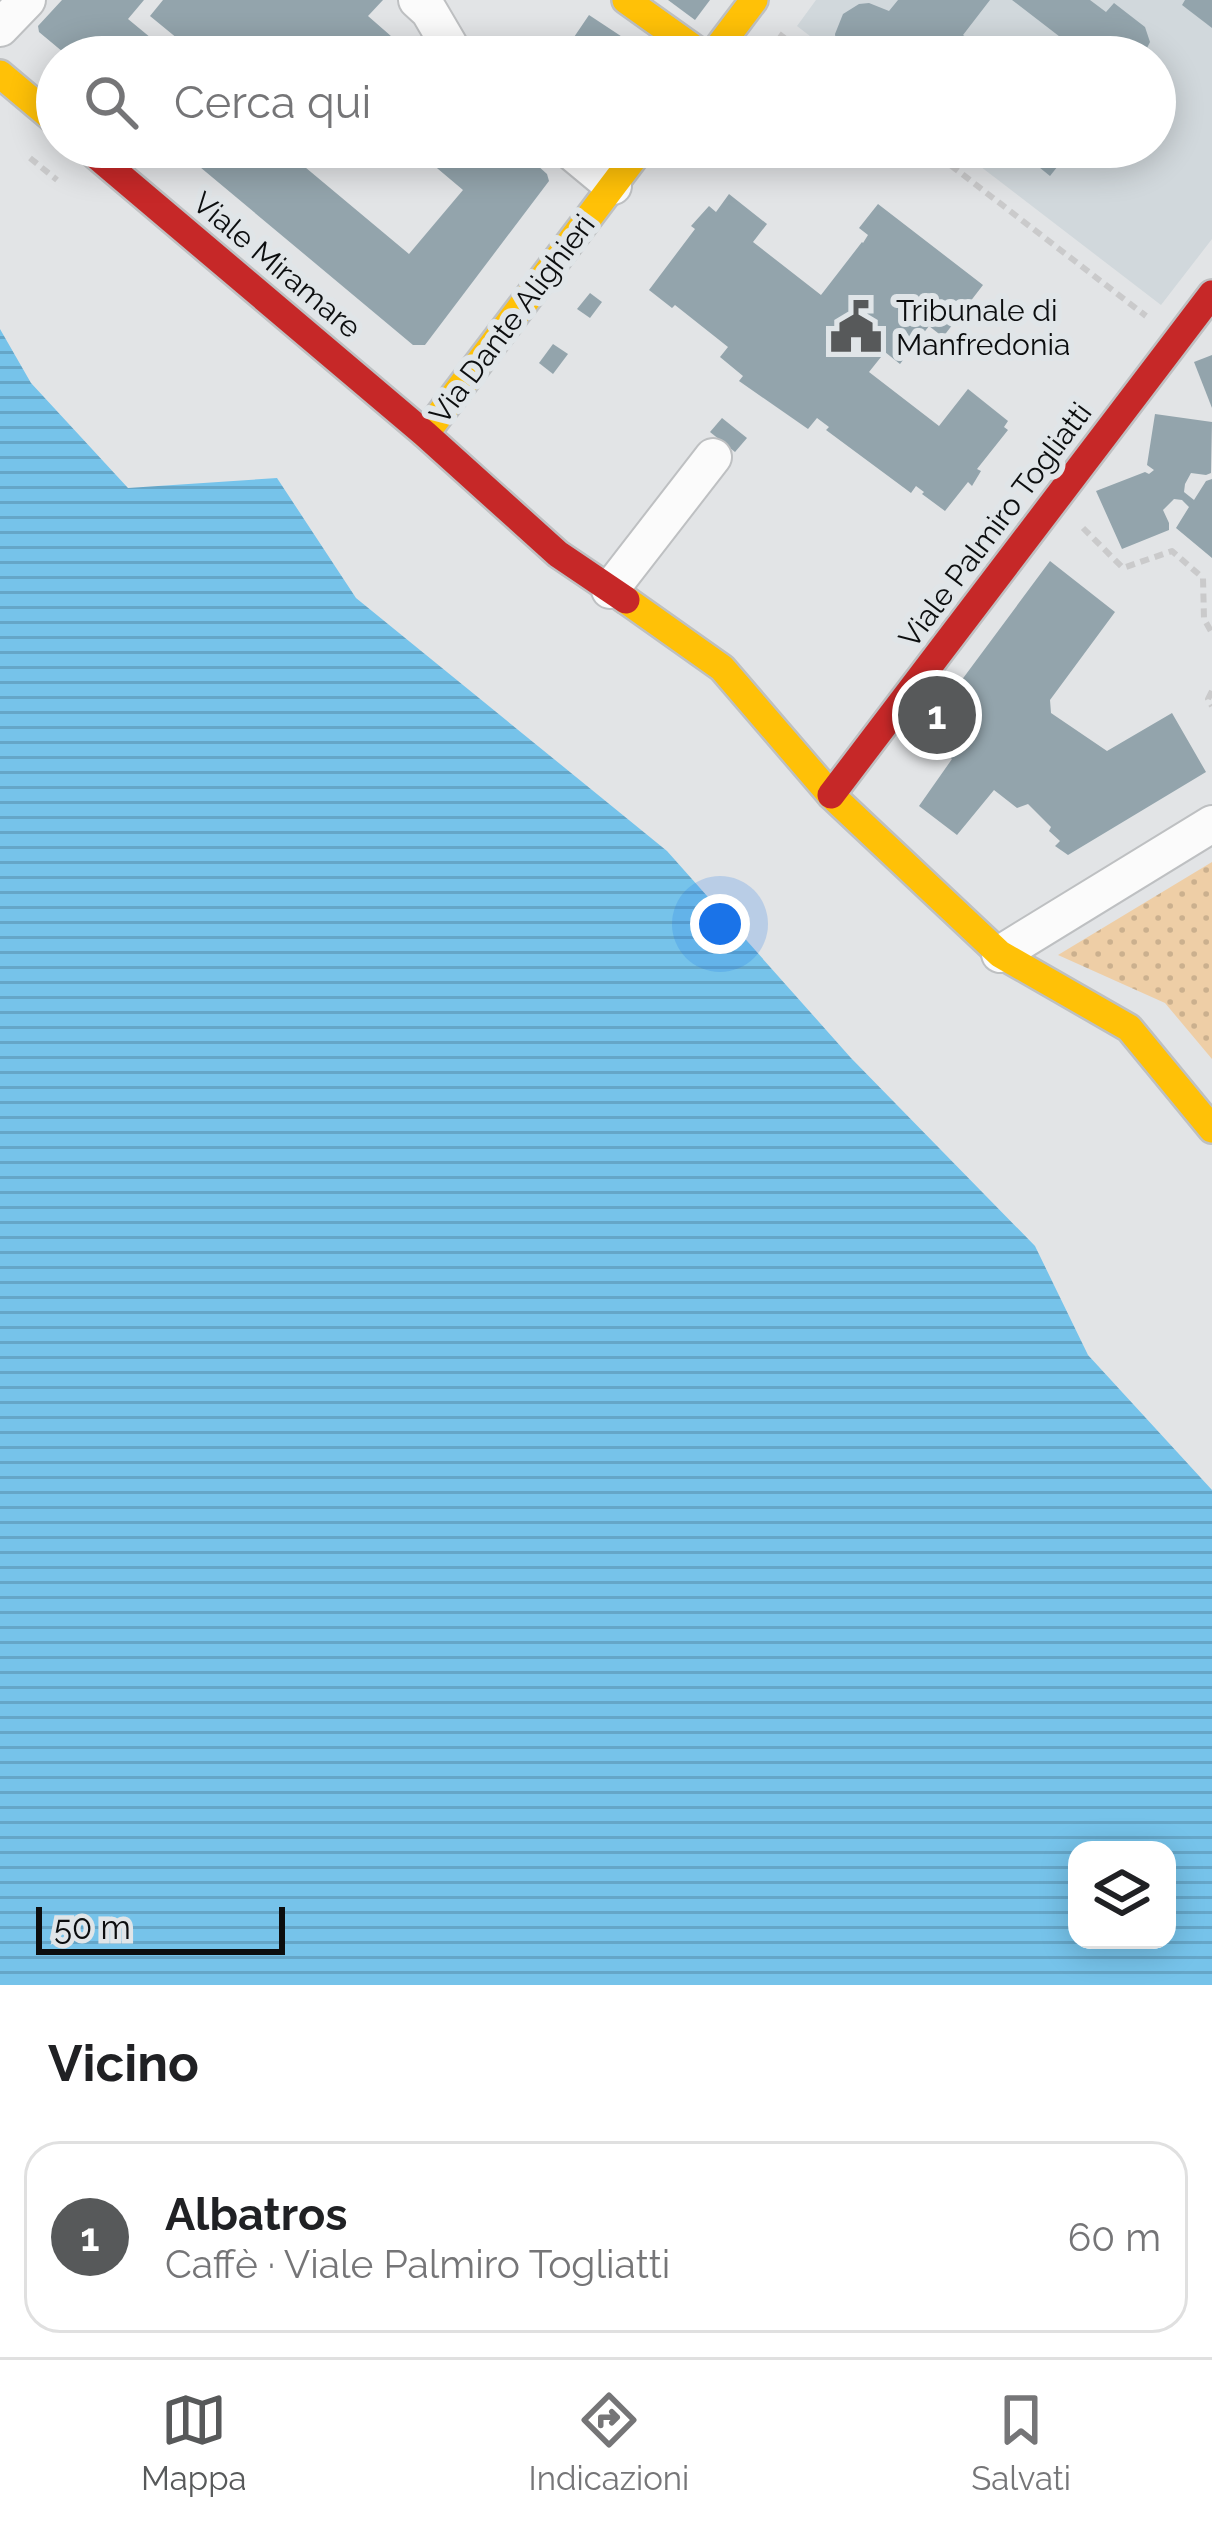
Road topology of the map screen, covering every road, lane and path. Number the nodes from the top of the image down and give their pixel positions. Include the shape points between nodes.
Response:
1 (26, 0) edge
2 (626, 0) edge
3 (754, 0) edge
4 (430, 4) edge
5 (0, 28) edge
6 (446, 36) edge
7 (678, 36) edge
8 (725, 36) edge
9 (0, 74) edge
10 (36, 104) edge
11 (111, 168) edge
12 (592, 168) edge
13 (626, 168) edge
14 (954, 168) edge
15 (613, 185) junction
16 (1212, 294) edge
17 (1178, 340) junction
18 (425, 434) junction
19 (712, 458) dead end
20 (1056, 500) junction
21 (610, 590) junction
22 (1212, 612) edge
23 (1204, 620) junction
24 (1212, 633) edge
25 (1212, 691) edge
26 (1212, 706) edge
27 (831, 795) junction
28 (1212, 824) edge
29 (1000, 954) junction
30 (1212, 1129) edge

1 - 5 street
2 - 7 street
3 - 8 street
4 - 6 street
9 - 10 street
11 - 18 street, Viale Miramare
12 - 15 street
13 - 15 street, Via Dante Alighieri
14 - 17 path
15 - 18 street, Via Dante Alighieri
16 - 17 street, Viale Palmiro Togliatti
17 - 20 street, Viale Palmiro Togliatti
18 - 21 street, Viale Miramare via 558,554
19 - 21 street
20 - 23 path via 1123,568 1172,551 1203,578
20 - 27 street, Viale Palmiro Togliatti
21 - 27 street, Viale Miramare via 722,668
22 - 23 path
23 - 24 path
25 - 26 path
27 - 29 street, Viale Miramare
28 - 29 street
29 - 30 street, Viale Miramare via 1129,1028

